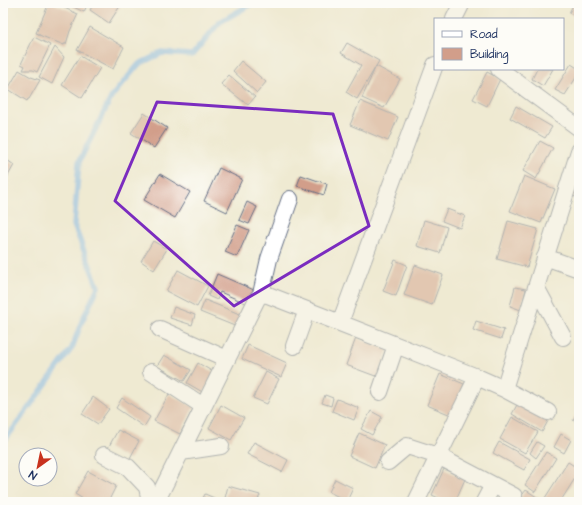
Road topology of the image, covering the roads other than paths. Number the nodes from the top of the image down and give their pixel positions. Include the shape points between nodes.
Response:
1 (462, 3) edge
2 (454, 18) edge
3 (434, 68) edge
4 (500, 70) edge
5 (579, 128) edge
6 (579, 150) edge
7 (290, 199) dead end
8 (546, 257) junction
9 (579, 269) edge
10 (536, 287) junction
11 (261, 294) junction
12 (307, 310) junction
13 (340, 323) junction
14 (160, 329) dead end
15 (563, 337) dead end
16 (396, 345) junction
17 (294, 346) dead end
18 (227, 359) junction
19 (151, 372) dead end
20 (477, 377) junction
21 (504, 389) junction
22 (380, 392) dead end
23 (204, 406) junction
24 (548, 412) dead end
25 (221, 446) dead end
26 (181, 452) junction
27 (104, 455) dead end
28 (438, 456) junction
29 (388, 462) dead end
30 (493, 485) junction
31 (514, 496) dead end
32 (150, 502) edge
33 (156, 502) edge
34 (416, 502) edge
35 (484, 502) edge

1 - 2 street
3 - 13 street
4 - 5 street
6 - 8 street
7 - 11 street via 269,258
8 - 9 street
8 - 10 street
10 - 15 street
10 - 21 street
11 - 12 street
11 - 18 street
12 - 13 street
12 - 17 street
13 - 16 street
14 - 18 street
16 - 20 street
16 - 22 street
18 - 23 street
19 - 23 street
20 - 21 street
20 - 28 street
21 - 24 street
23 - 26 street
25 - 26 street
26 - 33 street
27 - 32 street via 128,467 147,487
28 - 29 street via 407,446
28 - 30 street
28 - 34 street
30 - 31 street
30 - 35 street

